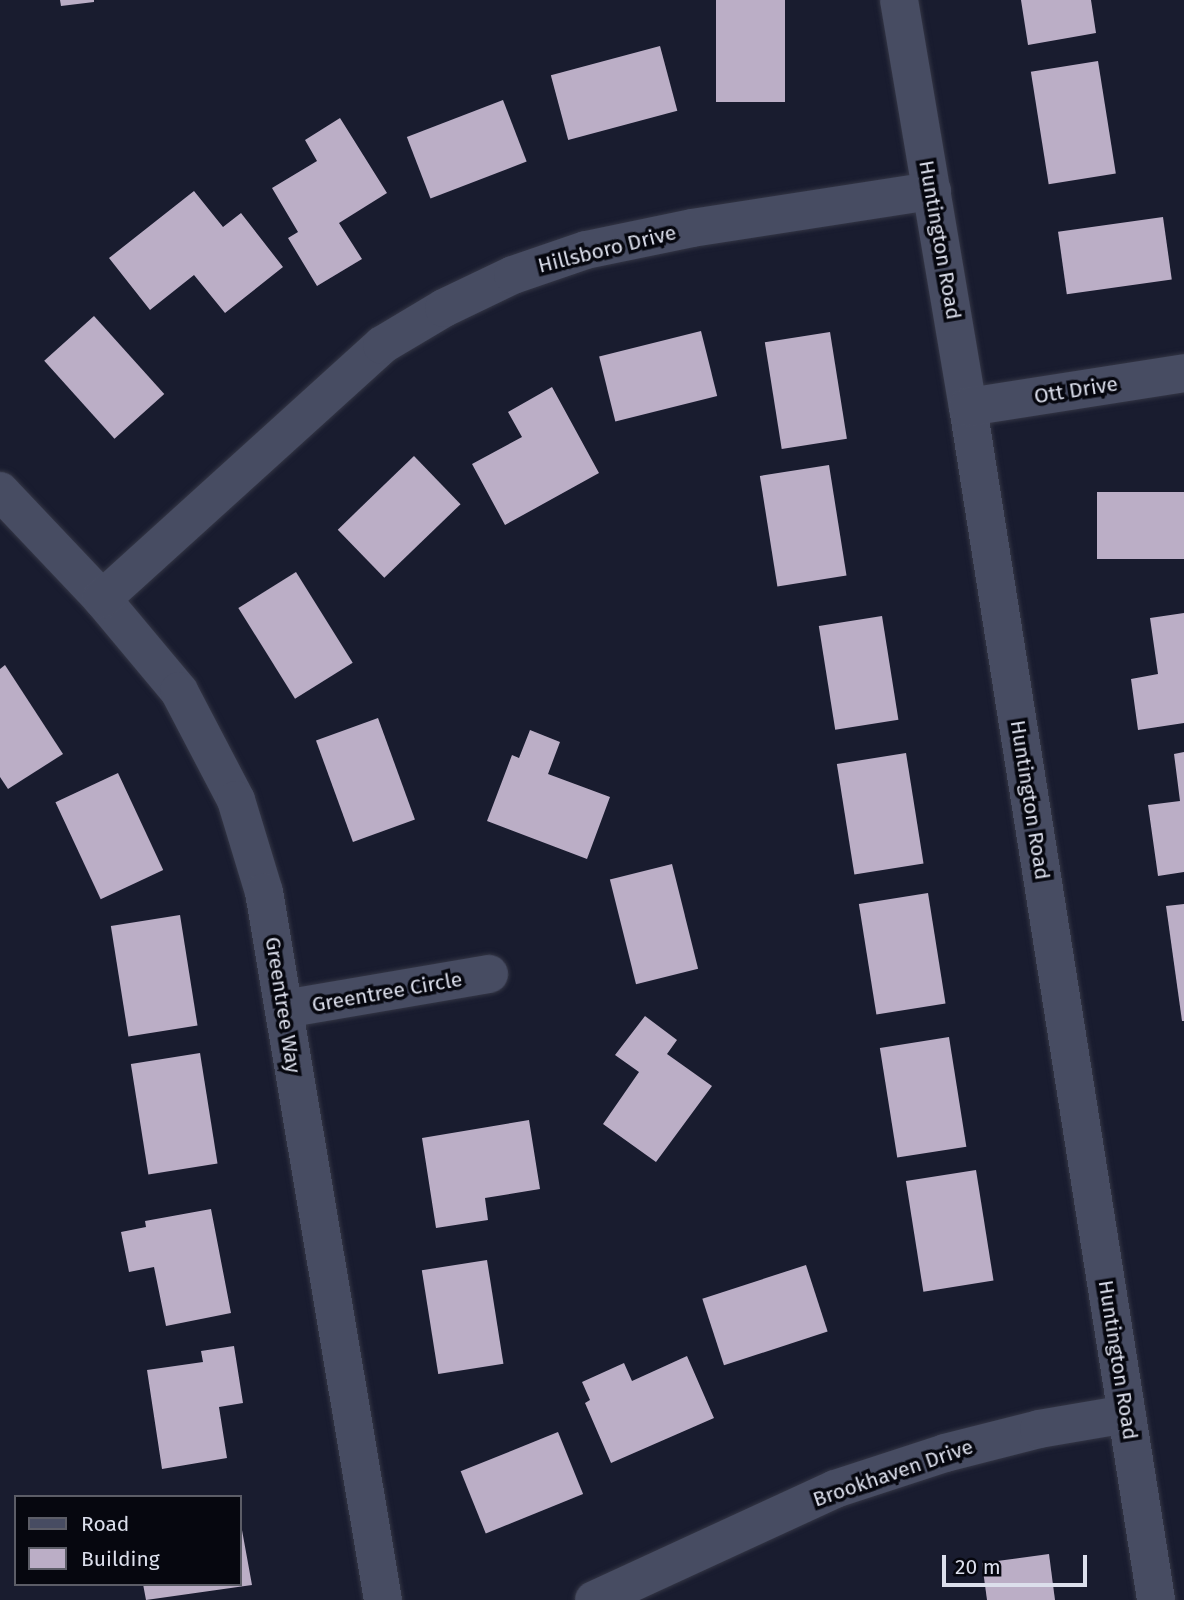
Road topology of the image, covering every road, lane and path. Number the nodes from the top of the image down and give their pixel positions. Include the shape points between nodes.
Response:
1 (899, 0) edge
2 (932, 191) junction
3 (1184, 373) edge
4 (968, 407) junction
5 (0, 491) edge
6 (102, 599) junction
7 (489, 974) dead end
8 (284, 1009) junction
9 (1127, 1414) junction
10 (383, 1600) edge
11 (594, 1600) edge
12 (1156, 1600) edge

1 - 2 street, Huntington Road
2 - 4 street, Huntington Road
2 - 6 street, Hillsboro Drive via 692,228 586,250 513,275 444,308 382,345
3 - 4 street, Ott Drive
4 - 9 street, Huntington Road
5 - 6 street, Greentree Way
6 - 8 street, Greentree Way via 179,691 236,800 264,892
7 - 8 street, Greentree Circle
8 - 10 street, Greentree Way
9 - 11 street, Brookhaven Drive via 985,1442 835,1489
9 - 12 street, Huntington Road

